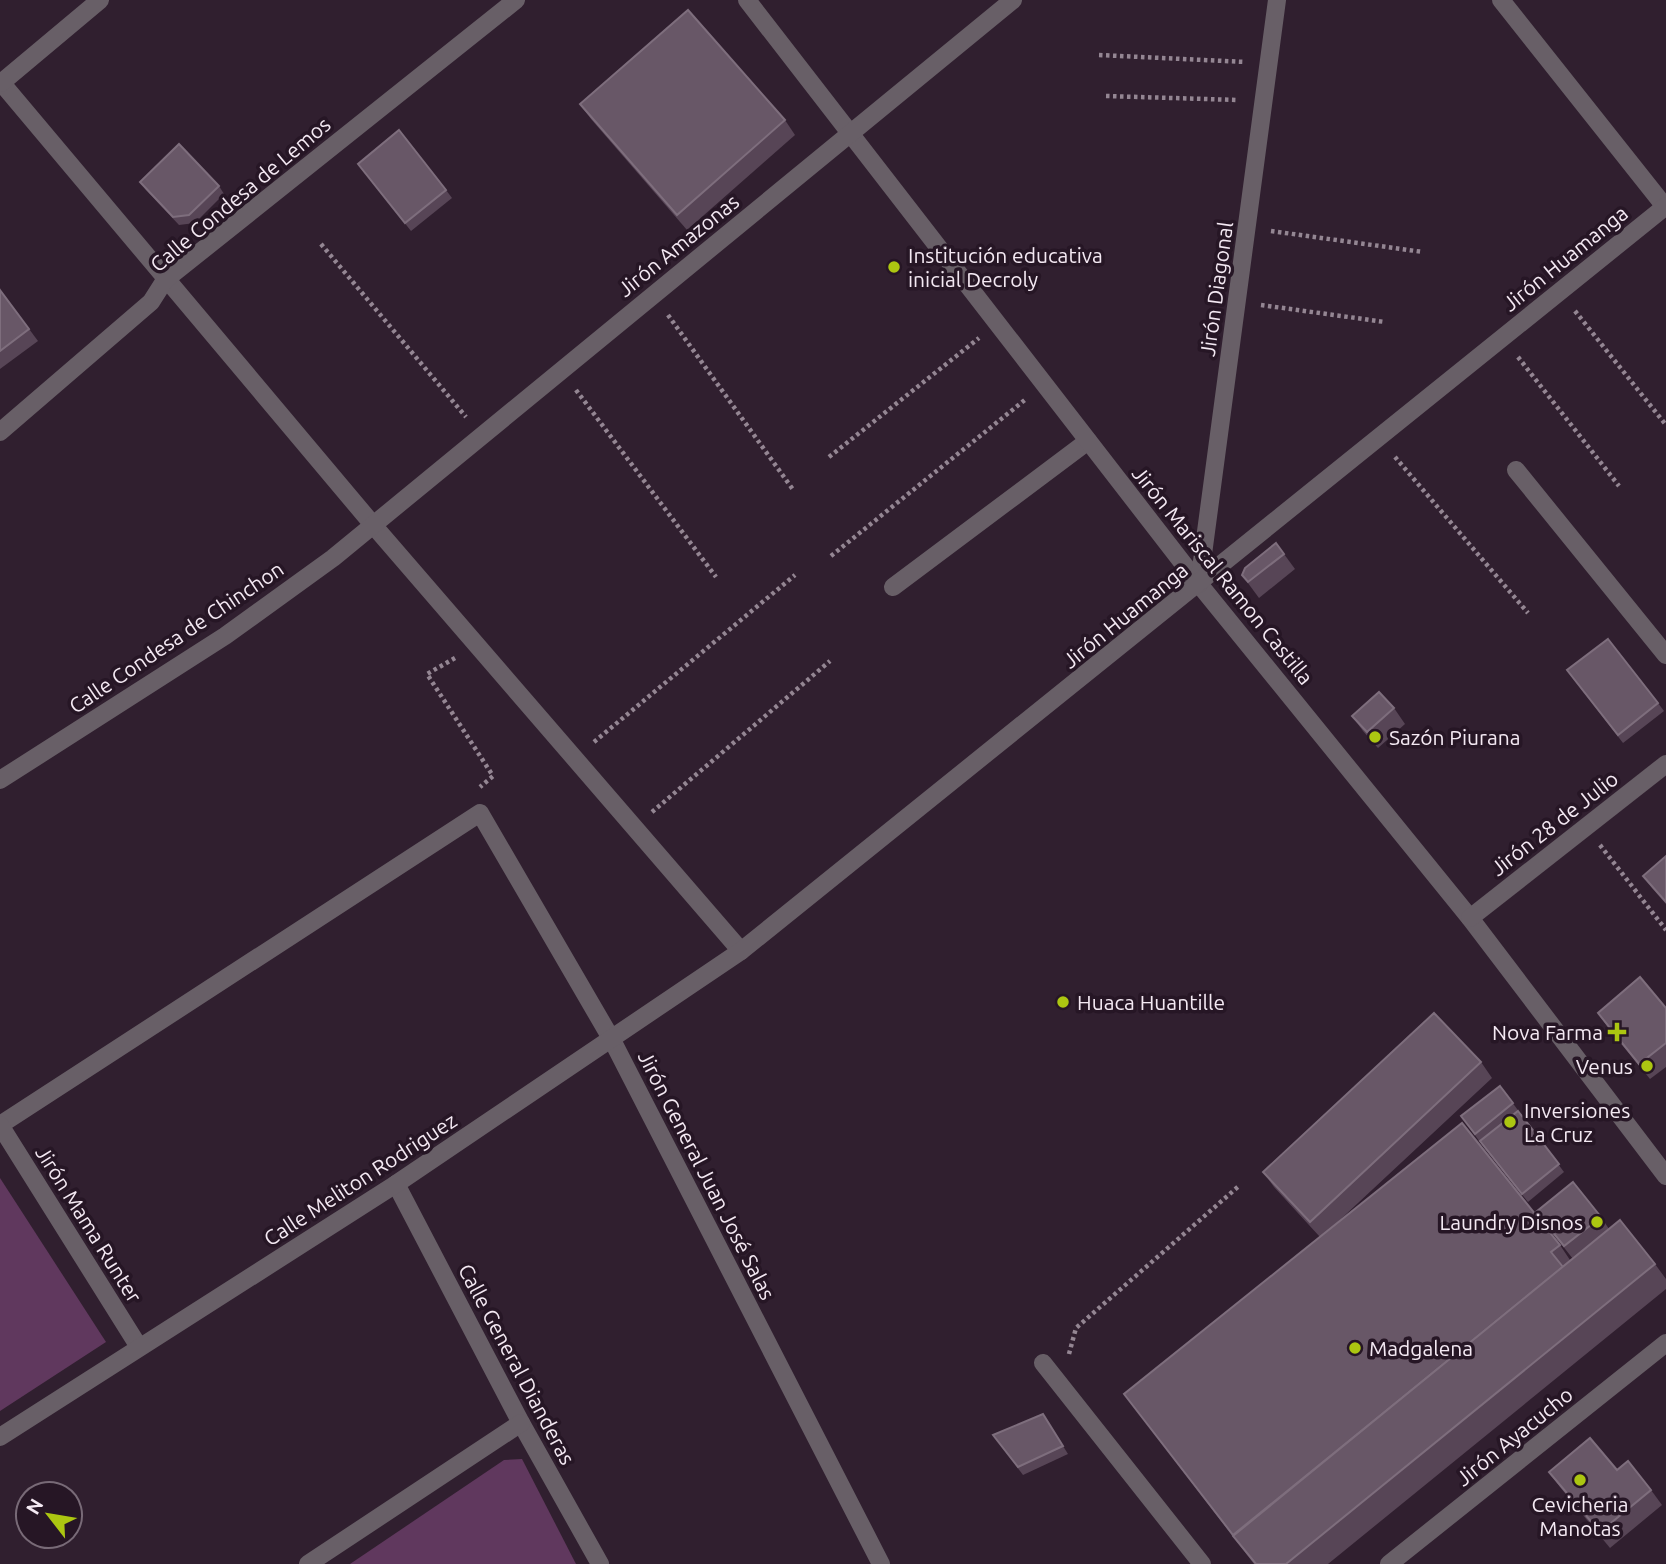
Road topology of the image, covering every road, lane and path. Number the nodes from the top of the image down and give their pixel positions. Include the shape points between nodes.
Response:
1 (100, 0) edge
2 (516, 0) edge
3 (747, 0) edge
4 (1013, 0) edge
5 (1277, 0) edge
6 (1501, 0) edge
7 (1099, 55) dead end
8 (1268, 64) junction
9 (1, 82) edge
10 (1106, 96) dead end
11 (1264, 101) junction
12 (852, 134) junction
13 (1666, 207) edge
14 (1247, 228) junction
15 (321, 244) dead end
16 (1423, 252) dead end
17 (165, 280) junction
18 (1560, 292) junction
19 (653, 294) junction
20 (1237, 301) junction
21 (1385, 322) dead end
22 (996, 324) junction
23 (1503, 338) junction
24 (562, 370) junction
25 (1043, 385) junction
26 (1666, 425) edge
27 (0, 432) edge
28 (482, 436) junction
29 (1379, 438) junction
30 (1088, 441) junction
31 (829, 457) dead end
32 (1516, 470) dead end
33 (1619, 485) dead end
34 (794, 491) dead end
35 (374, 526) junction
36 (831, 556) dead end
37 (795, 575) dead end
38 (716, 577) dead end
39 (1199, 584) junction
40 (893, 587) dead end
41 (1528, 613) dead end
42 (476, 645) junction
43 (1666, 655) edge
44 (830, 661) dead end
45 (574, 758) junction
46 (1666, 764) edge
47 (0, 780) edge
48 (477, 815) junction
49 (634, 827) junction
50 (1586, 827) junction
51 (1470, 918) junction
52 (1666, 930) edge
53 (741, 951) junction
54 (612, 1040) junction
55 (0, 1125) edge
56 (1666, 1176) edge
57 (396, 1184) junction
58 (1240, 1185) dead end
59 (1666, 1343) edge
60 (139, 1347) junction
61 (1043, 1363) dead end
62 (1061, 1385) junction
63 (521, 1423) junction
64 (0, 1437) edge
65 (308, 1564) edge
66 (600, 1564) edge
67 (881, 1564) edge
68 (1202, 1564) edge
69 (1390, 1564) edge

1 - 9 street
2 - 17 street, Calle Condesa de Lemos
3 - 12 street, Jirón Mariscal Ramon Castilla
4 - 12 street, Jirón Amazonas
5 - 8 street, Jirón Diagonal
6 - 13 street
7 - 8 path
8 - 11 street, Jirón Diagonal
9 - 17 street
10 - 11 path
11 - 14 street, Jirón Diagonal
12 - 19 street, Jirón Amazonas
12 - 22 street, Jirón Mariscal Ramon Castilla
13 - 18 street, Jirón Huamanga
14 - 16 path
14 - 20 street, Jirón Diagonal
15 - 28 path
17 - 27 street, Calle Condesa de Lemos via 151,302
17 - 35 street
18 - 23 street, Jirón Huamanga
18 - 26 path
19 - 24 street, Jirón Amazonas
19 - 34 path
20 - 21 path
20 - 39 street, Jirón Diagonal
22 - 25 street, Jirón Mariscal Ramon Castilla
22 - 31 path
23 - 29 street, Jirón Huamanga
23 - 33 path
24 - 28 street, Jirón Amazonas
24 - 38 path
25 - 30 street, Jirón Mariscal Ramon Castilla
25 - 36 path
28 - 35 street, Jirón Amazonas
29 - 39 street, Jirón Huamanga
29 - 41 path
30 - 39 street, Jirón Mariscal Ramon Castilla
30 - 40 street
32 - 43 street
35 - 42 street
35 - 47 street, Calle Condesa de Chinchon via 225,636
37 - 45 path
39 - 51 street, Jirón Mariscal Ramon Castilla
39 - 53 street, Jirón Huamanga
42 - 45 street
42 - 48 path via 428,674 493,776 463,800
44 - 49 path
45 - 49 street
46 - 50 street, Jirón 28 de Julio
48 - 54 street, Jirón General Juan José Salas
48 - 55 street
49 - 53 street
50 - 51 street, Jirón 28 de Julio
50 - 52 path
51 - 56 street, Jirón Mariscal Ramon Castilla
53 - 54 street, Calle Meliton Rodriguez
54 - 57 street, Calle Meliton Rodriguez
54 - 67 street, Jirón General Juan José Salas
55 - 60 street, Jirón Mama Runter
57 - 60 street, Calle Meliton Rodriguez
57 - 63 street, Calle General Dianderas
58 - 62 path via 1076,1328
59 - 69 street, Jirón Ayacucho
60 - 64 street, Calle Meliton Rodriguez
61 - 62 street
62 - 68 street
63 - 65 street
63 - 66 street, Calle General Dianderas

